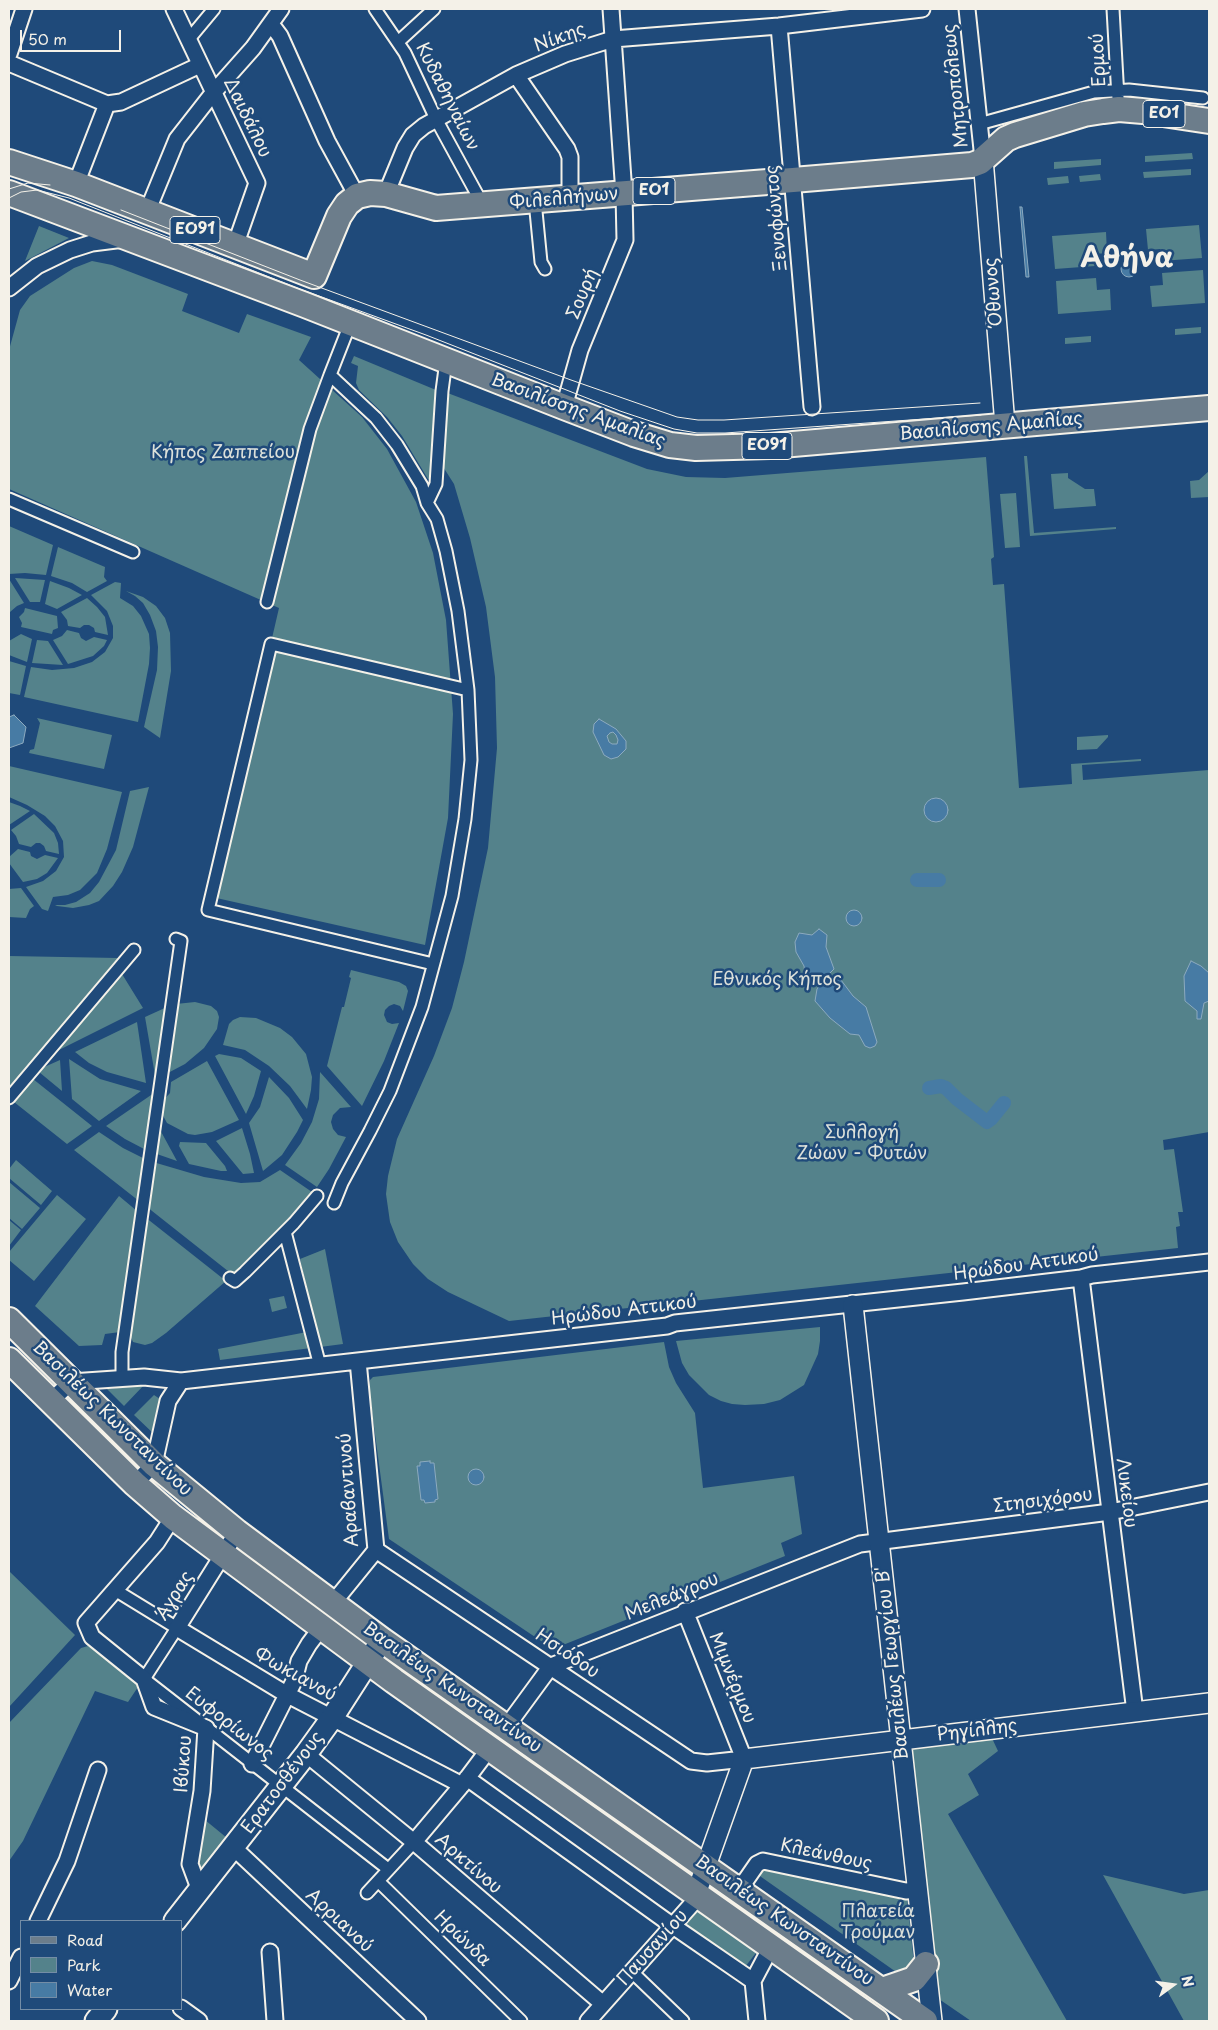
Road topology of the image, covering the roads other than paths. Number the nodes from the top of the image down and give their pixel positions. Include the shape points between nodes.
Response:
1 (24, 9) edge
2 (174, 9) edge
3 (214, 9) edge
4 (281, 9) edge
5 (375, 9) edge
6 (434, 9) edge
7 (610, 9) edge
8 (922, 9) edge
9 (966, 9) edge
10 (1113, 9) edge
11 (861, 12) edge
12 (271, 24) junction
13 (779, 26) junction
14 (189, 39) junction
15 (613, 40) junction
16 (398, 42) junction
17 (9, 54) edge
18 (9, 63) edge
19 (200, 65) junction
20 (516, 75) junction
21 (214, 93) junction
22 (1203, 98) dead end
23 (1118, 100) junction
24 (107, 104) junction
25 (436, 119) junction
26 (1209, 121) edge
27 (979, 124) junction
28 (983, 160) junction
29 (10, 167) edge
30 (793, 180) junction
31 (76, 184) junction
32 (9, 192) edge
33 (386, 194) junction
34 (624, 194) junction
35 (357, 196) junction
36 (570, 198) junction
37 (535, 201) junction
38 (480, 206) junction
39 (147, 212) junction
40 (131, 238) junction
41 (235, 246) junction
42 (545, 269) dead end
43 (9, 288) edge
44 (350, 324) junction
45 (446, 361) junction
46 (330, 375) junction
47 (564, 407) junction
48 (812, 407) dead end
49 (1209, 408) edge
50 (1005, 426) junction
51 (9, 499) edge
52 (427, 503) junction
53 (133, 552) dead end
54 (266, 602) dead end
55 (468, 690) junction
56 (176, 939) dead end
57 (134, 950) dead end
58 (433, 964) junction
59 (9, 1098) edge
60 (317, 1196) dead end
61 (334, 1204) dead end
62 (285, 1232) junction
63 (1209, 1262) edge
64 (230, 1278) dead end
65 (1081, 1278) junction
66 (853, 1305) junction
67 (9, 1320) edge
68 (9, 1360) edge
69 (358, 1361) junction
70 (320, 1366) junction
71 (122, 1377) junction
72 (181, 1381) junction
73 (71, 1382) junction
74 (51, 1401) junction
75 (154, 1464) junction
76 (135, 1484) junction
77 (1209, 1492) edge
78 (1110, 1512) junction
79 (173, 1517) junction
80 (237, 1532) junction
81 (880, 1540) junction
82 (376, 1550) junction
83 (223, 1553) junction
84 (115, 1590) junction
85 (333, 1603) junction
86 (685, 1611) junction
87 (177, 1628) junction
88 (321, 1628) junction
89 (382, 1640) junction
90 (368, 1662) junction
91 (551, 1666) junction
92 (144, 1679) junction
93 (286, 1694) junction
94 (1209, 1703) edge
95 (1135, 1712) junction
96 (332, 1718) junction
97 (507, 1726) junction
98 (206, 1728) junction
99 (902, 1740) junction
100 (489, 1749) junction
101 (306, 1754) junction
102 (744, 1758) junction
103 (252, 1764) junction
104 (98, 1770) dead end
105 (464, 1781) junction
106 (281, 1787) junction
107 (414, 1842) junction
108 (234, 1848) junction
109 (706, 1866) junction
110 (388, 1869) junction
111 (378, 1881) junction
112 (200, 1890) junction
113 (739, 1890) junction
114 (918, 1890) junction
115 (367, 1893) dead end
116 (696, 1894) junction
117 (38, 1920) edge
118 (176, 1920) edge
119 (673, 1926) junction
120 (771, 1947) junction
121 (270, 1952) dead end
122 (20, 1959) edge
123 (926, 1964) junction
124 (632, 1972) junction
125 (9, 1981) edge
126 (753, 1981) junction
127 (882, 1990) junction
128 (603, 2004) junction
129 (182, 2009) edge
130 (105, 2010) edge
131 (96, 2021) edge
132 (199, 2021) edge
133 (275, 2021) edge
134 (418, 2021) edge
135 (521, 2021) edge
136 (588, 2021) edge
137 (683, 2021) edge
138 (758, 2021) edge
139 (876, 2021) edge
140 (925, 2021) edge
141 (932, 2021) edge

1 - 17 street
2 - 14 street, Δαιδάλου
3 - 14 street
4 - 12 street
5 - 16 street, Κυδαθηναίων
6 - 16 street
7 - 15 street, Σουρή
8 - 11 street, Νίκης
9 - 27 street, Μητροπόλεως
10 - 23 street, Ερμού
11 - 13 street, Νίκης
12 - 21 street
12 - 35 street via 280,36 327,141
13 - 15 street, Νίκης
13 - 30 street, Ξενοφώντος
14 - 19 street, Δαιδάλου
15 - 20 street, Νίκης via 565,54
15 - 34 street, Σουρή
16 - 25 street, Κυδαθηναίων
18 - 24 street
19 - 21 street, Δαιδάλου
19 - 24 street via 121,102
20 - 25 street, Νίκης
20 - 36 street via 568,149
21 - 39 street via 177,139
21 - 41 street, Δαιδάλου via 257,183
22 - 23 street
23 - 26 main road, ΕΟ1
23 - 27 street via 1094,92
23 - 28 main road, ΕΟ1 via 1015,135
24 - 31 street
25 - 33 street, Νίκης via 413,135
25 - 38 street, Κυδαθηναίων via 478,196
27 - 28 street, Μητροπόλεως
28 - 30 main road, Φιλελλήνων / ΕΟ1 via 972,165
28 - 50 street, Όθωνος
29 - 31 main road, ΕΟ91
30 - 34 main road, Φιλελλήνων / ΕΟ1
30 - 48 street, Ξενοφώντος
31 - 39 main road, ΕΟ91
32 - 40 main road, Βασιλίσσης Αμαλίας / ΕΟ91
33 - 35 main road, Φιλελλήνων / ΕΟ1 via 370,192
33 - 38 main road, Φιλελλήνων / ΕΟ1 via 436,208
34 - 36 main road, Φιλελλήνων / ΕΟ1
34 - 47 street, Σουρή via 625,240 580,350
35 - 41 main road, ΕΟ91 via 340,216 314,276
36 - 37 main road, Φιλελλήνων / ΕΟ1
37 - 38 main road, Φιλελλήνων / ΕΟ1
37 - 42 street via 541,262
39 - 41 main road, ΕΟ91
40 - 43 street via 70,250 37,266
40 - 44 main road, Βασιλίσσης Αμαλίας / ΕΟ91
44 - 45 main road, Βασιλίσσης Αμαλίας / ΕΟ91
44 - 46 street
45 - 47 main road, Βασιλίσσης Αμαλίας / ΕΟ91
45 - 52 street via 436,484
46 - 52 street via 376,418 397,445 422,486
46 - 54 street via 310,429
47 - 50 main road, Βασιλίσσης Αμαλίας / ΕΟ91 via 657,442 696,448 770,446
49 - 50 main road, Βασιλίσσης Αμαλίας / ΕΟ91
51 - 53 street
52 - 55 street via 437,519 453,580
55 - 58 street via 471,760 467,801 452,896
55 - 58 street via 271,644 208,910
56 - 71 street via 181,941 122,1352
57 - 59 street
58 - 61 street via 412,1037 390,1091
60 - 62 street
62 - 64 street via 235,1282
62 - 70 street
63 - 65 street, Ηρώδου Αττικού via 1092,1274
65 - 66 street, Ηρώδου Αττικού
65 - 78 street, Λυκείου
66 - 69 street, Ηρώδου Αττικού
66 - 81 street, Βασιλέως Γεωργίου Β'
67 - 73 main road, Βασιλέως Κωνσταντίνου
68 - 74 main road, Βασιλέως Κωνσταντίνου
69 - 70 street, Ηρώδου Αττικού
69 - 82 street, Αραβαντινού
70 - 72 street, Ηρώδου Αττικού
71 - 72 street, Ηρώδου Αττικού
71 - 73 street, Ηρώδου Αττικού
72 - 75 street via 168,1401
73 - 74 street
73 - 75 main road, Βασιλέως Κωνσταντίνου
74 - 76 main road, Βασιλέως Κωνσταντίνου
75 - 76 street
75 - 80 main road, Βασιλέως Κωνσταντίνου
76 - 79 main road, Βασιλέως Κωνσταντίνου
77 - 78 street, Στησιχόρου
78 - 81 street, Στησιχόρου
78 - 95 street, Λυκείου
79 - 83 main road, Βασιλέως Κωνσταντίνου
79 - 84 street via 157,1542
80 - 83 street, Άγρας
80 - 85 main road, Βασιλέως Κωνσταντίνου
81 - 86 street, Μελεάγρου via 860,1544
81 - 99 street, Βασιλέως Γεωργίου Β'
82 - 85 street, Αραβαντινού
82 - 91 street, Ησιόδου
83 - 87 street, Άγρας
83 - 88 main road, Βασιλέως Κωνσταντίνου
84 - 87 street, Φωκιανού
84 - 92 street via 86,1623 92,1637
85 - 89 main road, Βασιλέως Κωνσταντίνου
86 - 91 street, Μελεάγρου
86 - 102 street, Μιμνέρμου
87 - 92 street, Άγρας
87 - 93 street, Φωκιανού
88 - 90 main road, Βασιλέως Κωνσταντίνου
88 - 93 street via 298,1662 294,1681
89 - 90 main road, Ερατοσθένους
89 - 97 main road, Βασιλέως Κωνσταντίνου
90 - 96 main road, Ερατοσθένους
90 - 100 main road, Βασιλέως Κωνσταντίνου
91 - 97 street
91 - 102 street, Ησιόδου via 691,1761 708,1764
92 - 98 street, Ιβύκου via 154,1707
93 - 96 street, Φωκιανού
93 - 103 street
94 - 95 street, Ρηγίλλης
95 - 99 street, Ρηγίλλης
96 - 101 main road, Ερατοσθένους
96 - 105 street, Φωκιανού
97 - 109 main road, Βασιλέως Κωνσταντίνου
98 - 103 street, Ευφορίωνος
98 - 112 street, Ιβύκου via 202,1791 190,1864
99 - 102 street, Ρηγίλλης
99 - 114 street, Βασιλέως Γεωργίου Β'
100 - 105 street
100 - 116 main road, Βασιλέως Κωνσταντίνου
101 - 106 main road, Ερατοσθένους
101 - 107 street, Αρκτίνου
102 - 109 street, Παυσανίου
103 - 106 street, Ευφορίωνος
104 - 117 street via 67,1861
105 - 107 street
105 - 119 street, Φωκιανού
106 - 108 main road, Ερατοσθένους
106 - 110 street, Ευφορίωνος
107 - 110 street
107 - 128 street, Αρκτίνου
108 - 112 main road, Ερατοσθένους
108 - 134 street, Αρριανού
109 - 113 main road, Βασιλέως Κωνσταντίνου
109 - 116 street, Παυσανίου
110 - 111 street
111 - 115 street
111 - 135 street, Ηρώνδα
112 - 118 main road, Ερατοσθένους
113 - 114 street, Κλεάνθους via 757,1864 763,1861 906,1891
113 - 127 main road, Βασιλέως Κωνσταντίνου
114 - 123 street, Βασιλέως Γεωργίου Β'
116 - 119 street, Παυσανίου via 692,1904
116 - 120 main road, Βασιλέως Κωνσταντίνου
119 - 124 street, Παυσανίου
119 - 126 street, Φωκιανού
120 - 126 street
120 - 139 main road, Βασιλέως Κωνσταντίνου
121 - 133 street
122 - 125 street
123 - 127 main road via 914,1979
123 - 141 street, Βασιλέως Γεωργίου Β'
124 - 128 street, Παυσανίου
124 - 137 street
126 - 138 street
127 - 140 main road, Βασιλέως Κωνσταντίνου
128 - 136 street, Παυσανίου
129 - 132 street
130 - 131 main road

